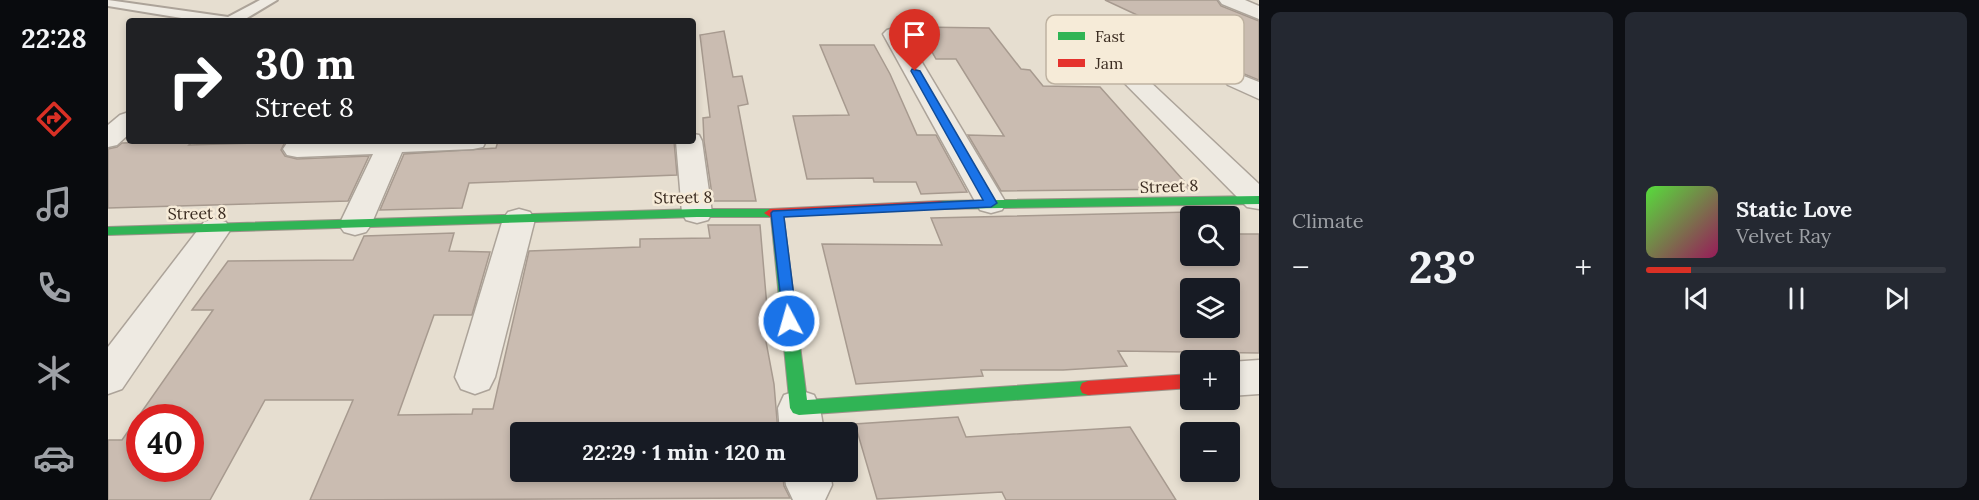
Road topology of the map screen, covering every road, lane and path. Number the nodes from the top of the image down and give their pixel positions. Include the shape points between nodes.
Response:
1 (270, 0) edge
2 (1229, 0) edge
3 (108, 2) edge
4 (1259, 13) edge
5 (207, 18) edge
6 (237, 18) edge
7 (894, 34) dead end
8 (1139, 84) edge
9 (1244, 84) edge
10 (1259, 92) edge
11 (126, 123) edge
12 (108, 139) edge
13 (375, 144) edge
14 (391, 144) edge
15 (689, 144) edge
16 (297, 149) dead end
17 (1258, 200) edge
18 (991, 203) junction
19 (697, 213) junction
20 (777, 213) junction
21 (519, 219) junction
22 (355, 225) junction
23 (215, 229) junction
24 (108, 231) edge
25 (108, 377) edge
26 (475, 377) dead end
27 (1259, 377) edge
28 (1240, 378) edge
29 (1180, 382) edge
30 (800, 420) edge

1 - 6 lane
2 - 4 street
3 - 5 lane
7 - 18 street
8 - 17 street
9 - 10 street
11 - 12 street
13 - 16 street
14 - 22 street
15 - 19 street
17 - 18 street, Street 8
18 - 20 street, Street 8
19 - 20 street, Street 8
19 - 21 street, Street 8
20 - 30 street
21 - 22 street, Street 8
21 - 26 street
22 - 23 street, Street 8
23 - 24 street, Street 8
23 - 25 street
27 - 28 street
29 - 30 street

